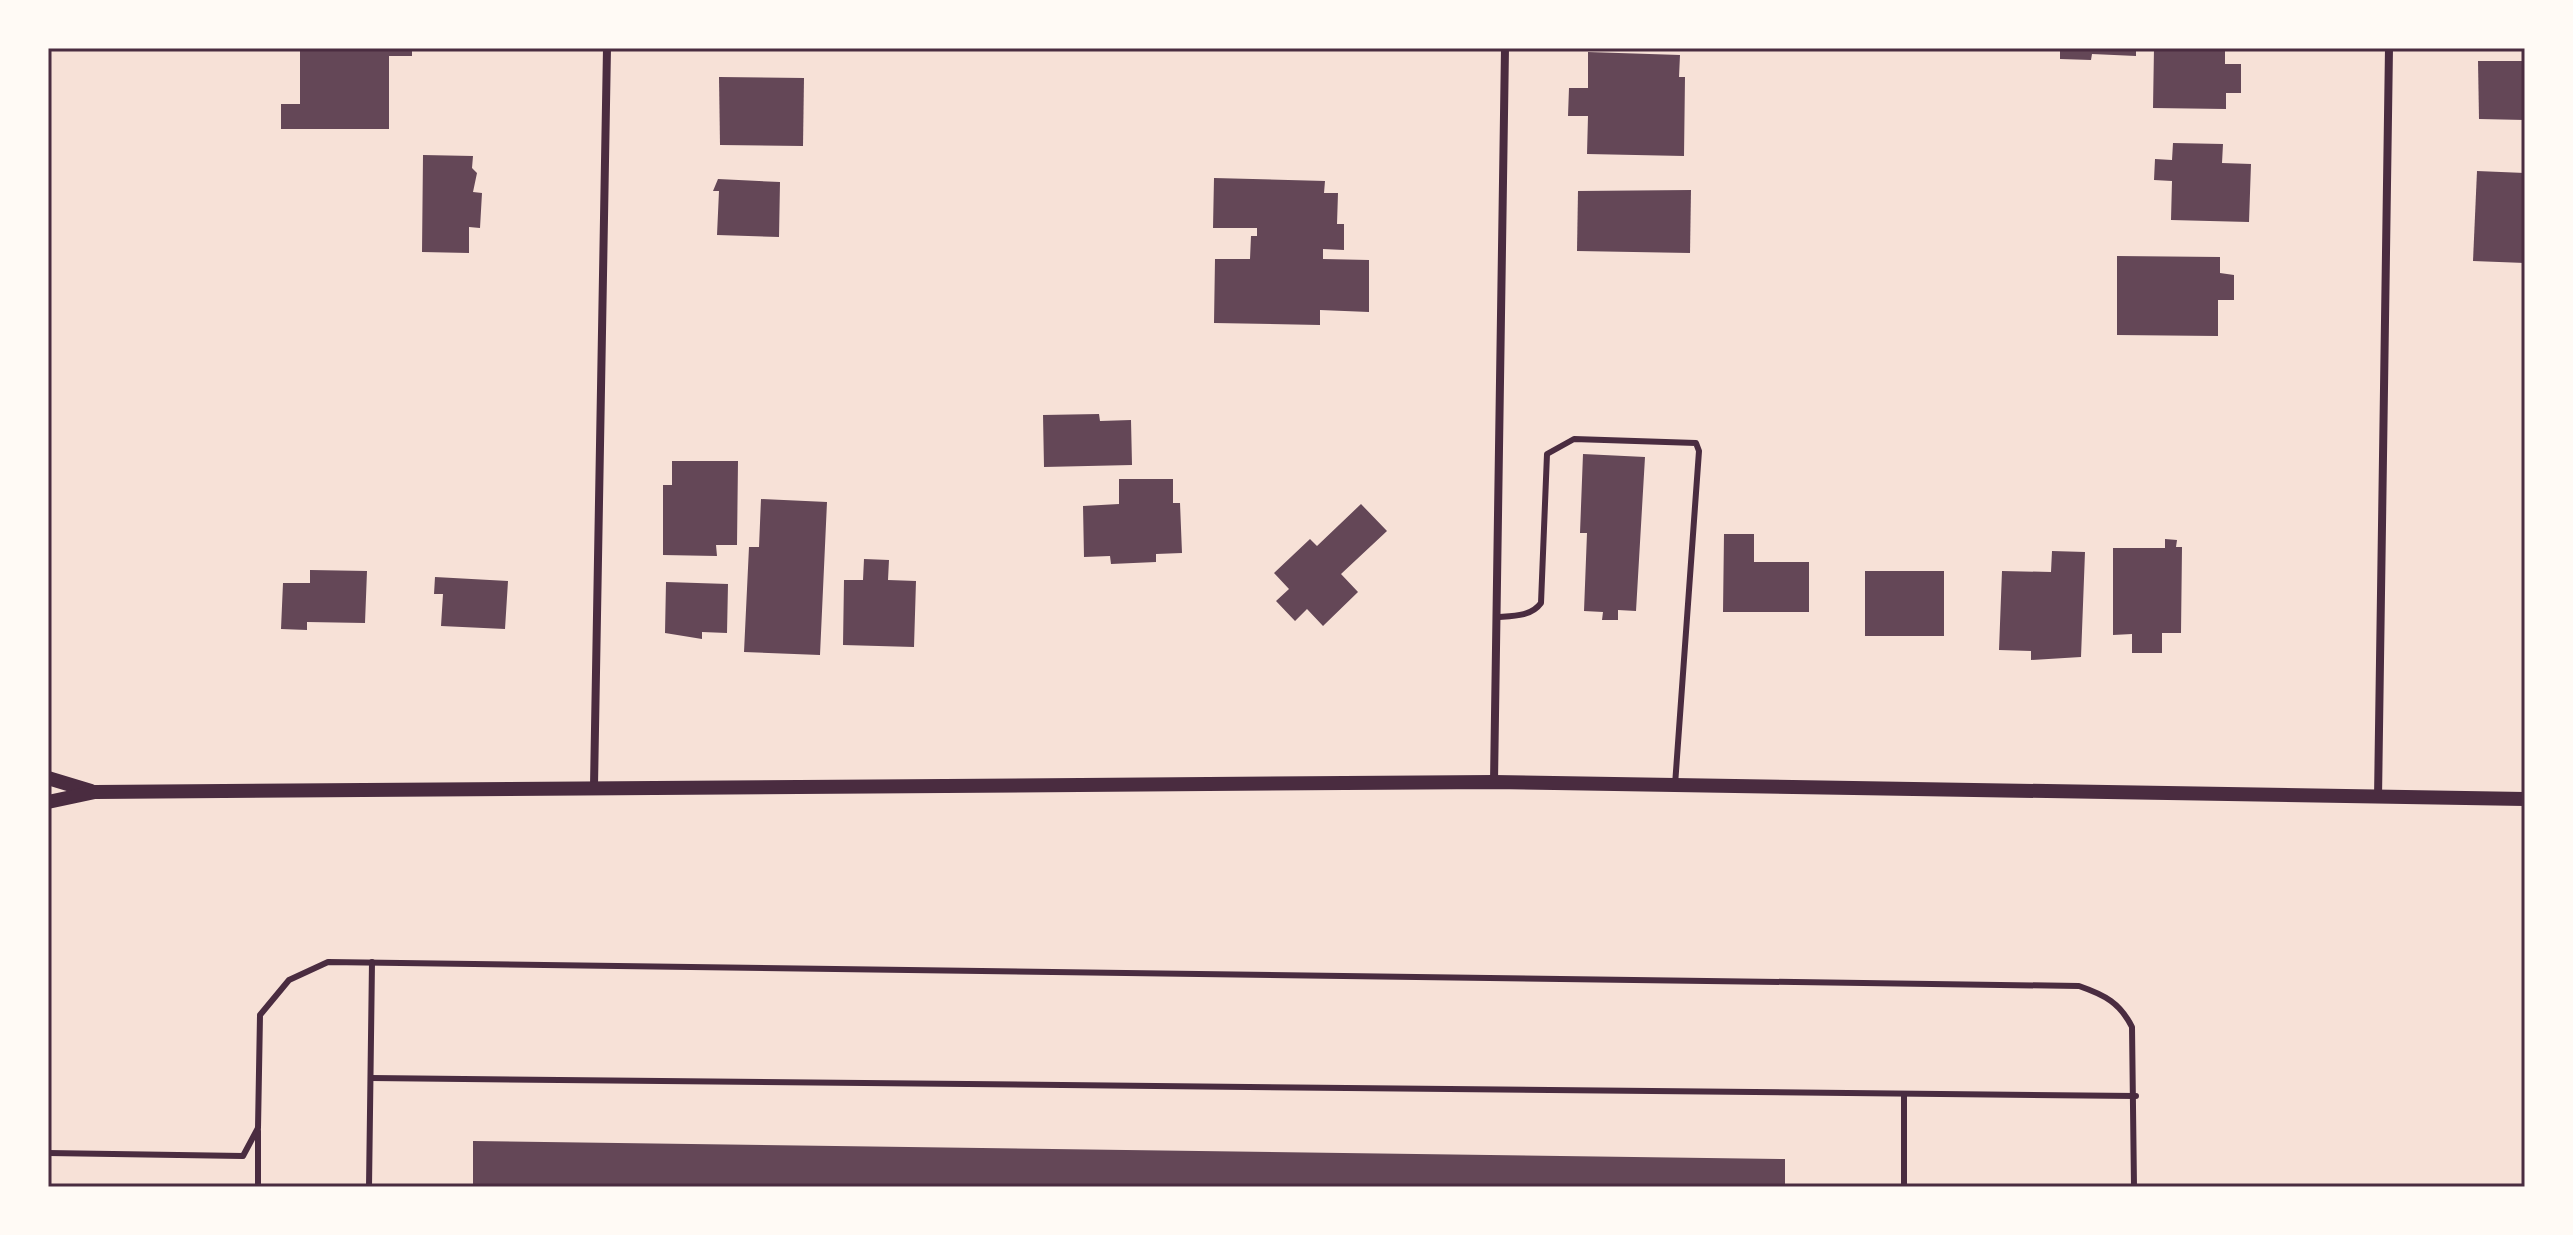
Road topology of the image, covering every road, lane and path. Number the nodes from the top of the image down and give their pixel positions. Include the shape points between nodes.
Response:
1 (607, 48) edge
2 (1505, 48) edge
3 (2389, 48) edge
4 (1497, 617) junction
5 (48, 778) edge
6 (1494, 782) junction
7 (1675, 785) junction
8 (594, 786) junction
9 (95, 792) junction
10 (2378, 798) junction
11 (2525, 799) edge
12 (48, 802) edge
13 (372, 962) junction
14 (371, 1078) junction
15 (1904, 1094) junction
16 (2136, 1096) junction
17 (258, 1128) junction
18 (48, 1153) edge
19 (258, 1187) edge
20 (369, 1187) edge
21 (1904, 1187) edge
22 (2134, 1187) edge

1 - 8 street
2 - 4 street
3 - 10 street
4 - 6 street
4 - 7 lane via 1519,616 1541,603 1547,454 1574,439 1696,443
5 - 9 street
6 - 7 street
6 - 8 street
7 - 10 street
8 - 9 street
9 - 12 street
10 - 11 street
13 - 14 lane
13 - 16 lane via 2079,986 2122,1007 2132,1027
13 - 17 lane via 328,962 289,980 260,1015
14 - 15 lane
14 - 20 lane
15 - 16 lane
15 - 21 lane
16 - 22 lane
17 - 18 lane via 243,1156
17 - 19 lane

